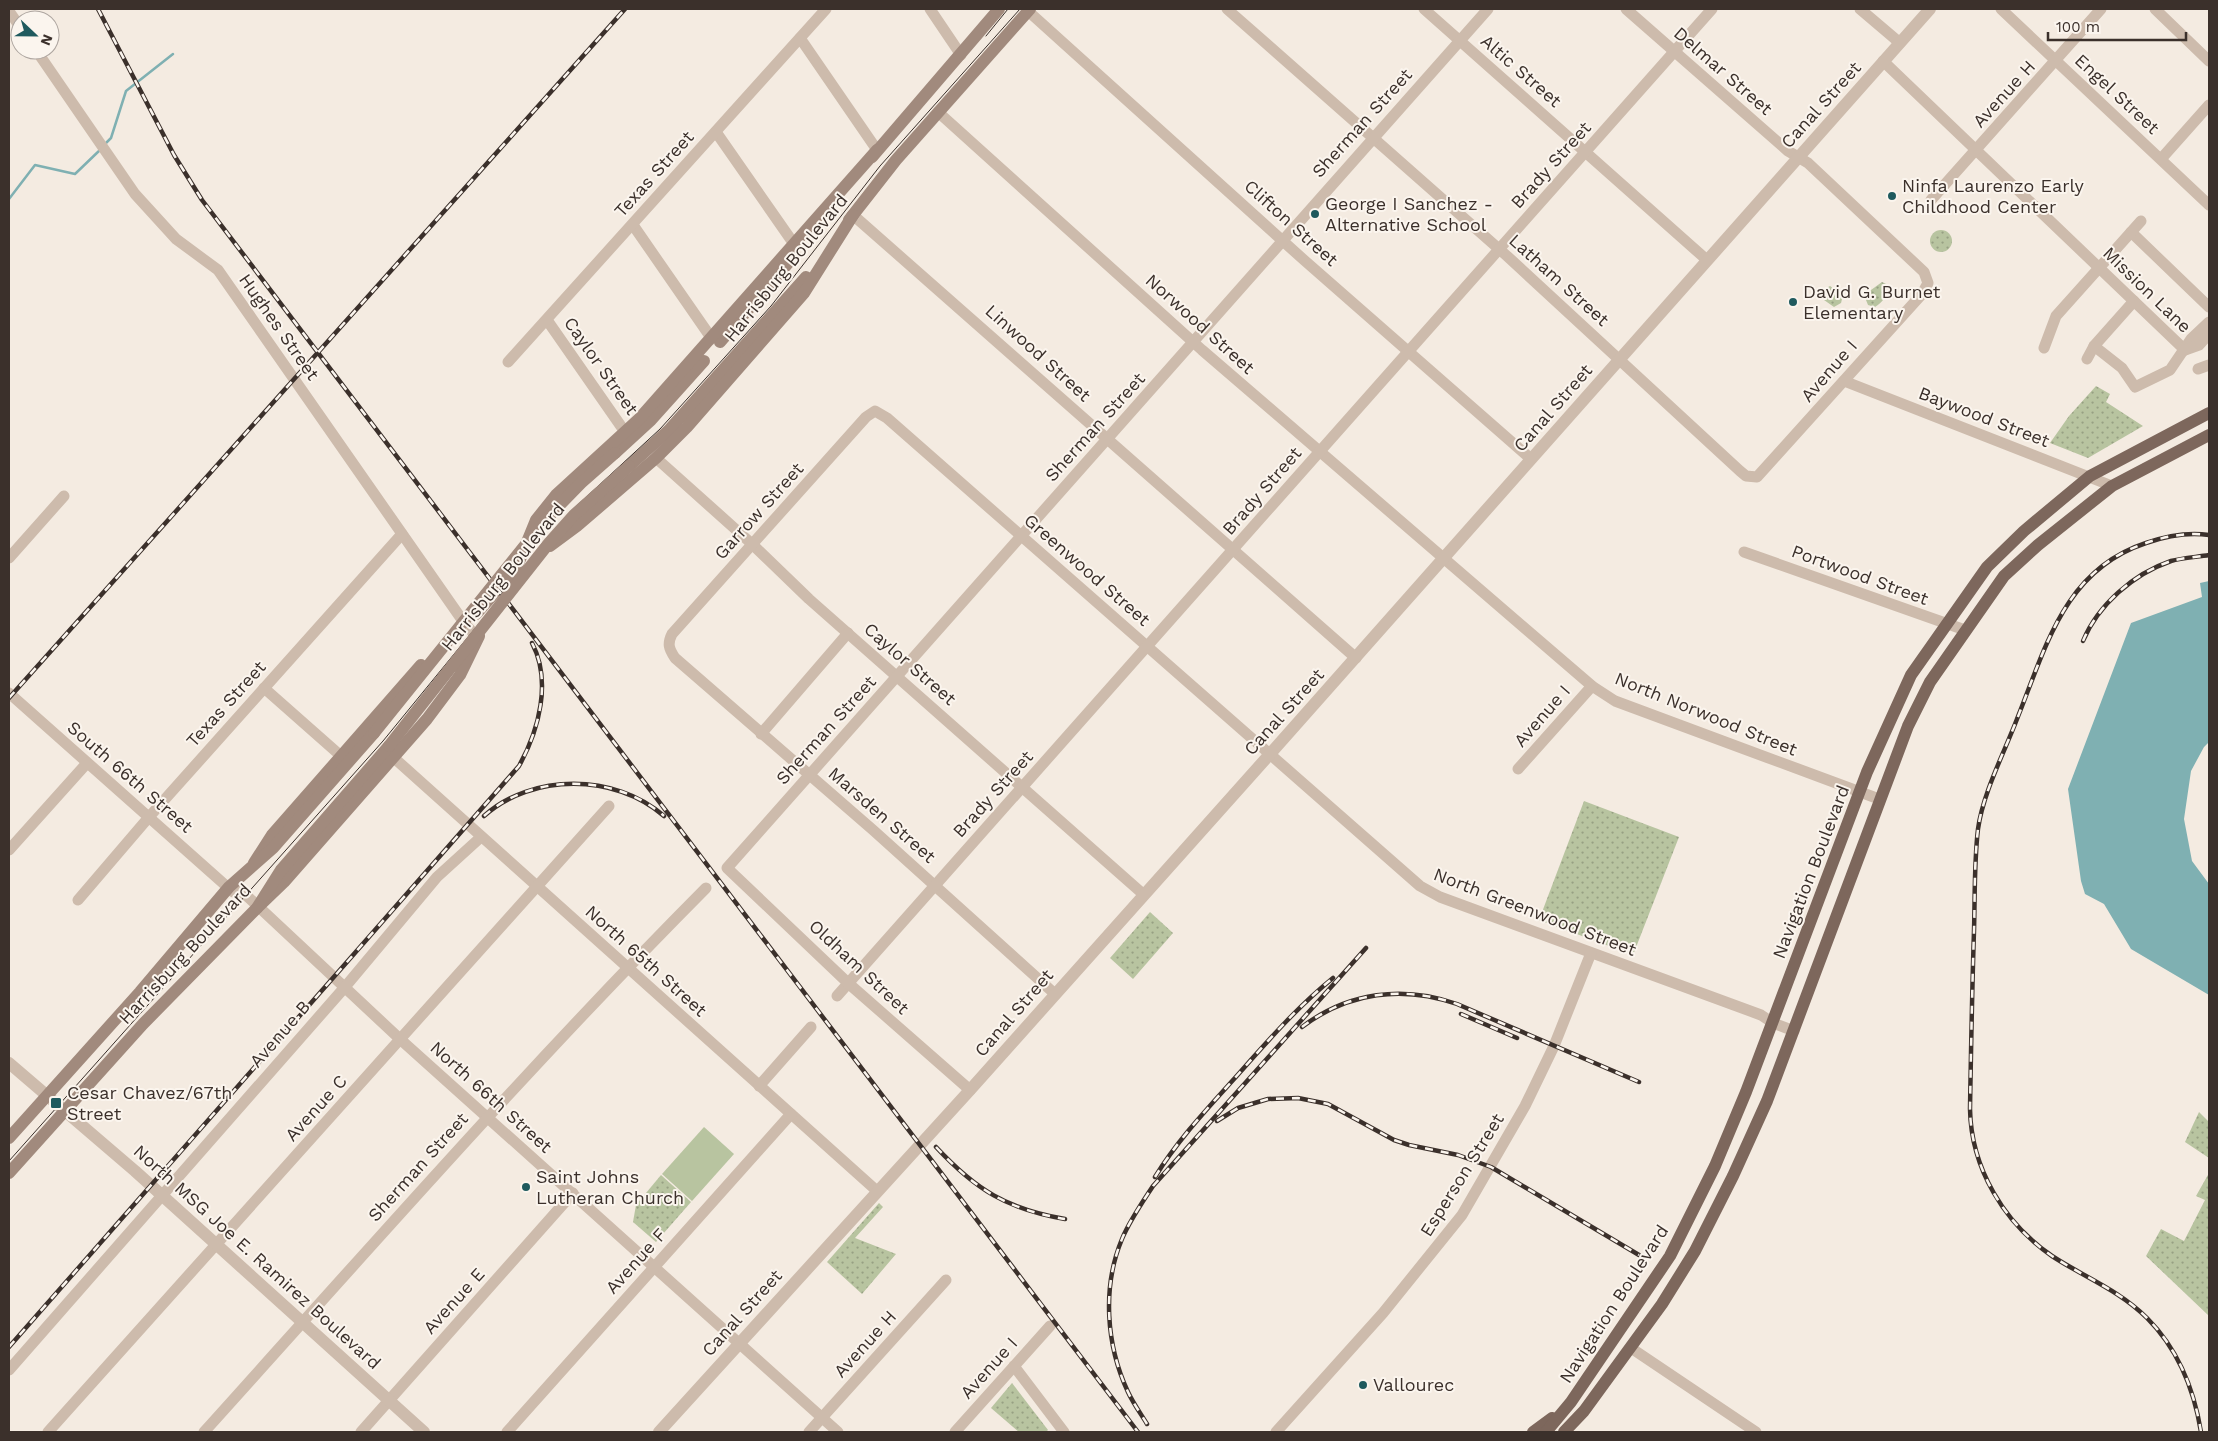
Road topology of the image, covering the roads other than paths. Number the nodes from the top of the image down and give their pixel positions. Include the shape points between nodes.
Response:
1 (826, 9) edge
2 (930, 9) edge
3 (999, 9) edge
4 (1228, 9) edge
5 (1424, 9) edge
6 (1488, 9) edge
7 (1626, 9) edge
8 (1712, 9) edge
9 (1860, 9) edge
10 (1930, 9) edge
11 (2002, 9) edge
12 (2100, 9) edge
13 (2155, 9) edge
14 (1029, 10) edge
15 (800, 38) junction
16 (1459, 41) junction
17 (1900, 42) junction
18 (1675, 52) junction
19 (961, 55) junction
20 (43, 60) edge
21 (1883, 61) junction
22 (2056, 61) junction
23 (2209, 61) edge
24 (2209, 105) edge
25 (938, 112) junction
26 (716, 132) junction
27 (1372, 138) junction
28 (877, 150) junction
29 (1977, 150) junction
30 (1586, 152) junction
31 (1798, 158) junction
32 (2160, 159) junction
33 (1931, 200) dead end
34 (2209, 205) edge
35 (853, 215) junction
36 (2141, 221) dead end
37 (634, 225) junction
38 (2131, 232) junction
39 (1283, 239) junction
40 (794, 244) junction
41 (1499, 250) junction
42 (1707, 260) junction
43 (2099, 267) junction
44 (1928, 283) joint
45 (2134, 301) junction
46 (2209, 307) edge
47 (547, 320) junction
48 (2209, 322) edge
49 (2209, 334) edge
50 (712, 339) junction
51 (1193, 342) junction
52 (2094, 346) junction
53 (2044, 348) dead end
54 (2185, 350) junction
55 (1409, 352) junction
56 (1620, 359) junction
57 (2088, 359) dead end
58 (508, 362) dead end
59 (1844, 381) junction
60 (2209, 413) edge
61 (880, 414) joint
62 (625, 432) junction
63 (2209, 435) edge
64 (1107, 438) junction
65 (1319, 452) junction
66 (656, 458) junction
67 (1531, 460) junction
68 (2090, 476) junction
69 (1753, 477) joint
70 (2112, 486) junction
71 (64, 496) dead end
72 (536, 520) junction
73 (402, 534) junction
74 (1022, 536) junction
75 (558, 540) junction
76 (752, 544) junction
77 (1234, 550) junction
78 (1744, 552) dead end
79 (1444, 557) junction
80 (9, 558) edge
81 (1945, 623) junction
82 (465, 624) junction
83 (1965, 630) junction
84 (848, 633) junction
85 (478, 638) junction
86 (668, 642) joint
87 (1148, 647) junction
88 (1356, 658) junction
89 (898, 675) junction
90 (1592, 686) junction
91 (264, 688) junction
92 (9, 693) edge
93 (761, 734) junction
94 (391, 752) junction
95 (1270, 754) junction
96 (341, 756) junction
97 (87, 762) junction
98 (1518, 770) dead end
99 (809, 775) junction
100 (1023, 787) junction
101 (1859, 793) junction
102 (1879, 799) junction
103 (609, 806) dead end
104 (149, 817) junction
105 (481, 837) junction
106 (9, 850) edge
107 (254, 863) junction
108 (728, 868) joint
109 (935, 885) junction
110 (229, 887) junction
111 (537, 887) junction
112 (706, 888) dead end
113 (1143, 894) junction
114 (78, 900) dead end
115 (257, 908) junction
116 (1591, 953) junction
117 (627, 967) junction
118 (848, 983) junction
119 (344, 987) junction
120 (1055, 994) junction
121 (837, 996) dead end
122 (1773, 1024) junction
123 (811, 1027) dead end
124 (1794, 1031) junction
125 (401, 1040) junction
126 (9, 1063) edge
127 (759, 1086) junction
128 (970, 1090) junction
129 (1746, 1092) junction
130 (47, 1096) junction
131 (1768, 1101) junction
132 (65, 1110) junction
133 (792, 1114) junction
134 (487, 1117) junction
135 (9, 1138) edge
136 (9, 1173) edge
137 (877, 1191) junction
138 (573, 1193) junction
139 (161, 1195) junction
140 (217, 1246) junction
141 (654, 1267) junction
142 (946, 1280) dead end
143 (302, 1324) junction
144 (1050, 1326) dead end
145 (1613, 1342) junction
146 (738, 1344) junction
147 (1631, 1348) junction
148 (1014, 1366) junction
149 (9, 1370) edge
150 (390, 1400) junction
151 (1571, 1402) junction
152 (1584, 1412) junction
153 (822, 1418) junction
154 (48, 1432) edge
155 (204, 1432) edge
156 (361, 1432) edge
157 (424, 1432) edge
158 (507, 1432) edge
159 (659, 1432) edge
160 (809, 1432) edge
161 (838, 1432) edge
162 (955, 1432) edge
163 (1064, 1432) edge
164 (1276, 1432) edge
165 (1533, 1432) edge
166 (1546, 1432) edge
167 (1564, 1432) edge
168 (1571, 1432) edge
169 (1756, 1432) edge

1 - 15 street, Texas Street
2 - 19 street
3 - 19 main road, Harrisburg Boulevard
4 - 27 street, Latham Street
5 - 16 street, Altic Street
6 - 16 street, Sherman Street
7 - 18 street, Delmar Street
8 - 18 street, Brady Street
9 - 17 street
10 - 17 street, Canal Street
11 - 22 street, Engel Street
12 - 22 street, Avenue H
13 - 23 street
14 - 25 main road, Harrisburg Boulevard
14 - 39 street, Clifton Street
15 - 26 street, Texas Street
15 - 28 street
16 - 27 street, Sherman Street
16 - 30 street, Altic Street
17 - 21 street, Canal Street
18 - 30 street, Brady Street
18 - 31 street, Delmar Street
19 - 28 main road, Harrisburg Boulevard
20 - 73 street, Hughes Street via 135,194 176,239 218,270
21 - 29 street, Mission Lane
21 - 31 street, Canal Street
22 - 29 street, Avenue H
22 - 32 street, Engel Street
24 - 32 street
25 - 35 main road, Harrisburg Boulevard
25 - 51 street, Norwood Street
26 - 37 street, Texas Street
26 - 40 street
27 - 39 street, Sherman Street
27 - 41 street, Latham Street
28 - 40 main road
28 - 107 main road, Harrisburg Boulevard, bridge via 762,296 651,420 562,501 374,733 274,848
29 - 33 street, Avenue H
29 - 43 street, Mission Lane
30 - 41 street, Brady Street
30 - 42 street, Altic Street
31 - 42 street, Canal Street
31 - 44 street, Delmar Street via 1808,163 1924,272
32 - 34 street, Engel Street
35 - 64 street, Linwood Street
35 - 66 main road via 790,312
35 - 94 main road, Harrisburg Boulevard, bridge via 779,309 669,430 574,515 549,543
36 - 38 street
37 - 47 street, Texas Street
37 - 50 street
38 - 43 street
38 - 46 street
39 - 51 street, Sherman Street
39 - 55 street, Clifton Street
40 - 50 main road
41 - 55 street, Brady Street
41 - 56 street, Latham Street
42 - 56 street, Canal Street
43 - 45 street, Mission Lane
43 - 53 street via 2056,316
44 - 59 street, Avenue I via 1922,294
45 - 52 street
45 - 54 street, Mission Lane
47 - 58 street, Texas Street
47 - 62 street, Caylor Street
48 - 54 street via 2191,338
49 - 54 street via 2199,345
50 - 62 main road
51 - 64 street, Sherman Street
51 - 65 street, Norwood Street
52 - 54 street via 2122,368 2135,387 2170,370
52 - 57 street
55 - 65 street, Brady Street
55 - 67 street, Clifton Street
56 - 67 street, Canal Street
56 - 69 street, Latham Street via 1740,471
59 - 68 street, Baywood Street
59 - 69 street, Avenue I via 1761,475
60 - 68 main road, Navigation Boulevard
61 - 74 street, Greenwood Street
61 - 76 street, Garrow Street via 875,411 866,417
62 - 72 main road via 556,495
63 - 70 main road, Navigation Boulevard
64 - 74 street, Sherman Street
64 - 77 street, Linwood Street
65 - 77 street, Brady Street
65 - 79 street, Norwood Street
66 - 75 main road
66 - 76 street, Caylor Street
67 - 79 street, Canal Street
68 - 70 street, Baywood Street
68 - 81 main road, Navigation Boulevard via 1987,566
70 - 83 main road, Navigation Boulevard via 2004,576
71 - 80 street
72 - 75 main road
72 - 82 main road via 516,569
73 - 82 street, Hughes Street
73 - 91 street, Texas Street
74 - 87 street, Greenwood Street
74 - 89 street, Sherman Street
75 - 85 main road via 540,555 504,597
76 - 84 street, Caylor Street
76 - 86 street, Garrow Street
77 - 87 street, Brady Street
77 - 88 street, Linwood Street
78 - 81 street, Portwood Street
79 - 88 street, Canal Street
79 - 90 street, North Norwood Street
81 - 83 street, Portwood Street
81 - 101 main road, Navigation Boulevard via 1911,675
82 - 85 street, Hughes Street
82 - 96 main road via 436,649
83 - 102 main road, Navigation Boulevard via 1930,682 1908,726
84 - 89 street, Caylor Street
84 - 93 street
85 - 94 main road via 451,688
86 - 93 street, Marsden Street via 675,658
87 - 95 street, Greenwood Street
87 - 100 street, Brady Street
88 - 95 street, Canal Street
89 - 99 street, Sherman Street
89 - 100 street, Caylor Street
90 - 98 street, Avenue I
90 - 101 street, North Norwood Street via 1616,701
91 - 96 street
91 - 104 street, Texas Street
92 - 97 street, South 66th Street
93 - 99 street, Marsden Street
94 - 105 street, North 65th Street
94 - 115 main road, Harrisburg Boulevard via 281,870
95 - 113 street, Canal Street
95 - 116 street, North Greenwood Street via 1420,886 1440,897
96 - 107 main road via 272,835
97 - 104 street, South 66th Street
97 - 106 street
99 - 108 street, Sherman Street
99 - 109 street, Marsden Street
100 - 109 street, Brady Street
100 - 113 street, Caylor Street
101 - 102 street, North Norwood Street
101 - 122 main road, Navigation Boulevard
102 - 124 main road, Navigation Boulevard
103 - 111 street, Avenue C
104 - 110 street, South 66th Street
104 - 114 street, Texas Street
105 - 111 street, North 65th Street
105 - 119 street, Avenue B via 437,877
107 - 110 main road, Harrisburg Boulevard
108 - 118 street, Oldham Street
109 - 118 street, Brady Street
109 - 120 street, Marsden Street
110 - 115 street, South 66th Street via 242,892
110 - 130 main road, Harrisburg Boulevard
111 - 117 street, North 65th Street
111 - 125 street, Avenue C
112 - 117 street, Sherman Street
113 - 120 street, Canal Street
115 - 119 street, North 66th Street
115 - 132 main road, Harrisburg Boulevard via 143,1024
116 - 122 street, North Greenwood Street via 1761,1015
116 - 164 street, Esperson Street via 1554,1046 1525,1106 1462,1215 1382,1313
117 - 127 street, North 65th Street
117 - 134 street, Sherman Street
118 - 121 street, Brady Street
118 - 128 street, Oldham Street
119 - 125 street, North 66th Street
119 - 139 street, Avenue B
120 - 128 street, Canal Street
122 - 124 street, North Greenwood Street
122 - 129 main road, Navigation Boulevard
123 - 127 street
124 - 131 main road, Navigation Boulevard
125 - 134 street, North 66th Street
125 - 140 street, Avenue C
126 - 130 street, North MSG Joe E. Ramirez Boulevard
127 - 133 street, North 65th Street
128 - 137 street, Canal Street
129 - 131 main road
129 - 145 main road, Navigation Boulevard via 1715,1166 1670,1256
130 - 132 street, North MSG Joe E. Ramirez Boulevard
130 - 135 main road, Harrisburg Boulevard
131 - 147 main road, Navigation Boulevard via 1694,1251
132 - 136 main road, Harrisburg Boulevard
132 - 139 street, North MSG Joe E. Ramirez Boulevard
133 - 137 street, North 65th Street
133 - 141 street, Avenue F
134 - 138 street, North 66th Street
134 - 143 street, Sherman Street
137 - 146 street, Canal Street
138 - 141 street, North 66th Street
138 - 150 street, Avenue E
139 - 140 street, North MSG Joe E. Ramirez Boulevard
139 - 149 street, Avenue B
140 - 143 street, North MSG Joe E. Ramirez Boulevard
140 - 154 street, Avenue C
141 - 146 street, North 66th Street
141 - 158 street, Avenue F
142 - 153 street, Avenue H
143 - 150 street, North MSG Joe E. Ramirez Boulevard
143 - 155 street, Sherman Street
144 - 148 street, Avenue I
145 - 147 main road
145 - 151 main road, Navigation Boulevard
146 - 153 street, North 66th Street
146 - 159 street, Canal Street
147 - 152 main road, Navigation Boulevard
147 - 169 street
148 - 162 street, Avenue I
148 - 163 street
150 - 156 street, Avenue E
150 - 157 street, North MSG Joe E. Ramirez Boulevard
151 - 165 main road
151 - 166 main road, Navigation Boulevard
152 - 167 main road, Navigation Boulevard
152 - 168 main road
153 - 160 street, Avenue H
153 - 161 street, North 66th Street

